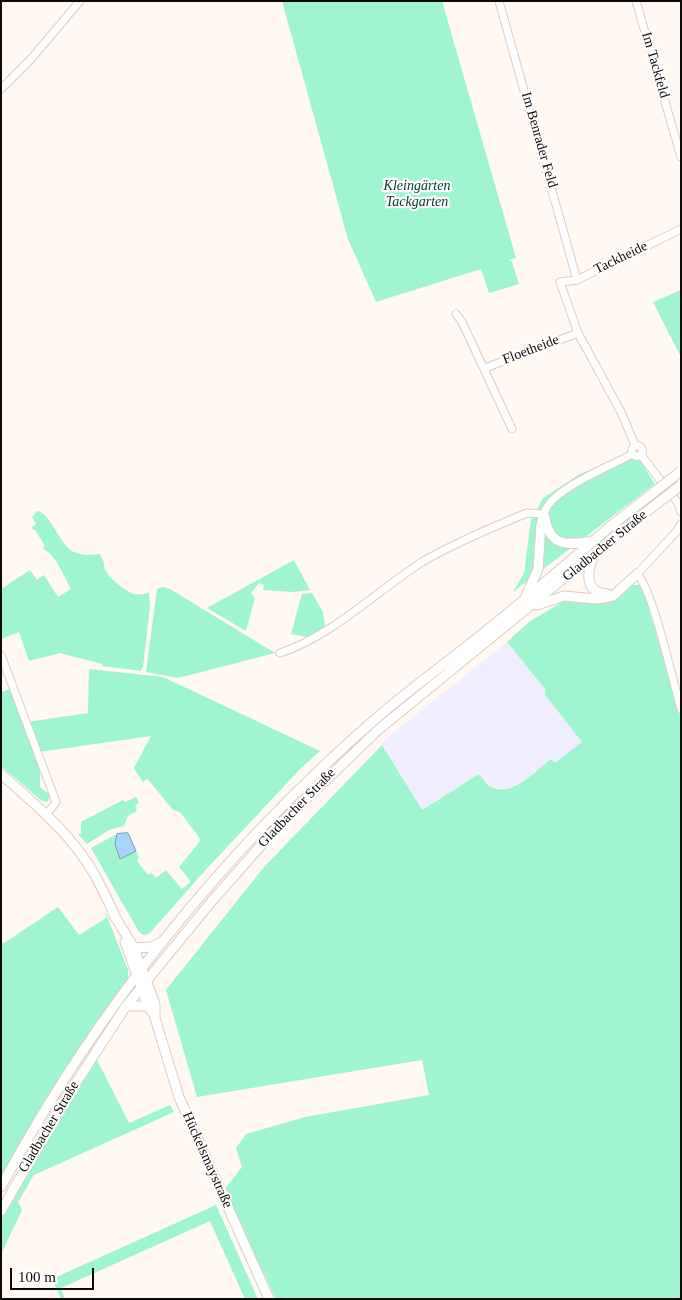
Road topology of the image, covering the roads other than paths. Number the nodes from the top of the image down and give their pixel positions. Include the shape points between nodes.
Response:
1 (80, 1) edge
2 (499, 1) edge
3 (636, 1) edge
4 (1, 89) edge
5 (681, 157) edge
6 (681, 229) edge
7 (577, 280) junction
8 (456, 314) dead end
9 (578, 333) junction
10 (485, 368) junction
11 (512, 429) dead end
12 (635, 445) junction
13 (632, 454) junction
14 (641, 455) junction
15 (681, 471) edge
16 (681, 485) edge
17 (679, 502) edge
18 (681, 512) edge
19 (544, 514) junction
20 (681, 524) edge
21 (594, 541) junction
22 (593, 554) junction
23 (637, 574) junction
24 (618, 593) junction
25 (527, 604) junction
26 (280, 653) dead end
27 (1, 655) edge
28 (681, 709) edge
29 (1, 774) edge
30 (47, 814) junction
31 (114, 915) junction
32 (165, 940) junction
33 (134, 948) junction
34 (140, 973) junction
35 (144, 985) junction
36 (126, 1006) junction
37 (148, 1006) junction
38 (155, 1018) junction
39 (1, 1187) edge
40 (1, 1211) edge
41 (269, 1299) edge

1 - 4 street
2 - 7 street, Im Benrader Feld
3 - 5 street, Im Tackfeld
6 - 7 street, Tackheide
7 - 9 street, Tackheide via 560,282
8 - 10 street, Floetheide
9 - 10 street, Floetheide
9 - 12 street
10 - 11 street, Floetheide
12 - 13 street
12 - 14 street via 642,447
13 - 14 street
13 - 19 street via 560,493 546,507
14 - 17 street
15 - 21 main road, Gladbacher Straße, bridge
16 - 22 main road, Gladbacher Straße, bridge
17 - 18 street
19 - 21 main road via 546,527 560,543 570,545
19 - 25 main road via 538,569
19 - 26 street via 536,512 519,516 423,562 331,626 295,648
20 - 23 street
21 - 25 main road, Gladbacher Straße
22 - 24 main road via 587,576 589,584 600,593
22 - 25 main road, Gladbacher Straße
23 - 24 main road
23 - 28 street via 654,614
24 - 25 main road via 596,599 564,596
25 - 32 main road, Gladbacher Straße via 406,693 323,767 242,851
25 - 35 main road, Gladbacher Straße via 330,773 249,858
27 - 30 street via 56,802
29 - 30 main road, Hückelsmaystraße
30 - 31 main road, Hückelsmaystraße via 92,867
31 - 33 main road, Hückelsmaystraße
31 - 34 main road, Hückelsmaystraße
32 - 33 main road via 152,947
32 - 34 main road, Gladbacher Straße
33 - 34 main road, Hückelsmaystraße
34 - 35 main road, Hückelsmaystraße
34 - 39 main road, Gladbacher Straße via 48,1106
35 - 36 main road, Gladbacher Straße
35 - 37 main road, Hückelsmaystraße
35 - 38 main road, Hückelsmaystraße via 155,1004
36 - 37 main road
36 - 40 main road, Gladbacher Straße via 66,1098
37 - 38 main road, Hückelsmaystraße
38 - 41 main road, Hückelsmaystraße via 179,1097

